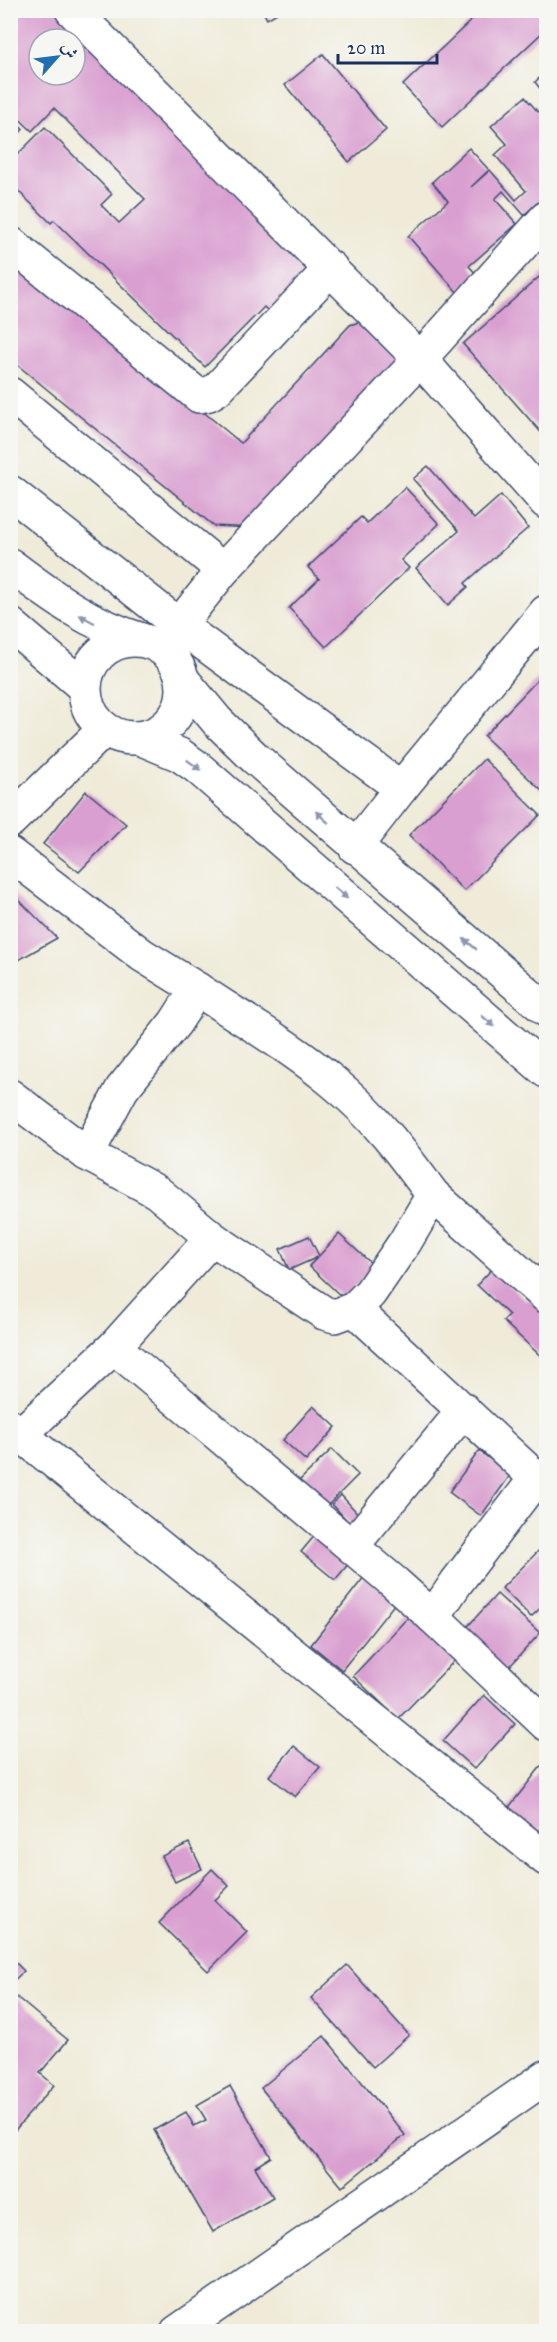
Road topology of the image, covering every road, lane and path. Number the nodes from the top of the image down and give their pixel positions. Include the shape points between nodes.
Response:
1 (72, 10) edge
2 (546, 218) edge
3 (10, 243) edge
4 (331, 268) junction
5 (420, 359) junction
6 (10, 394) edge
7 (10, 492) edge
8 (546, 502) edge
9 (10, 565) edge
10 (223, 570) junction
11 (546, 612) edge
12 (10, 624) edge
13 (161, 638) junction
14 (183, 680) junction
15 (84, 687) junction
16 (105, 729) junction
17 (142, 739) junction
18 (401, 788) junction
19 (18, 801) edge
20 (356, 847) junction
21 (10, 854) edge
22 (197, 989) junction
23 (546, 1010) edge
24 (546, 1071) edge
25 (10, 1096) edge
26 (87, 1154) junction
27 (433, 1195) junction
28 (212, 1238) junction
29 (546, 1296) edge
30 (354, 1309) junction
31 (114, 1347) junction
32 (464, 1410) junction
33 (16, 1430) edge
34 (541, 1483) edge
35 (352, 1546) junction
36 (433, 1617) junction
37 (546, 1724) edge
38 (545, 1855) edge
39 (546, 2077) edge
40 (177, 2331) edge

1 - 4 main road
2 - 5 main road
3 - 4 main road via 200,396 217,389
4 - 5 main road
5 - 8 main road
5 - 10 main road
6 - 10 main road
7 - 13 main road
13 -> 9 main road via 86,618
10 - 13 main road
11 - 18 main road
12 - 15 main road
13 - 14 main road
13 - 15 main road via 121,641 102,650 89,667
13 - 18 main road
14 - 17 main road via 182,700 174,718 161,731
20 -> 14 main road via 236,740
15 - 16 main road via 93,718
16 - 17 main road via 123,738
16 - 19 main road
17 -> 24 main road via 197,767
18 - 20 main road
23 -> 20 main road
21 - 22 main road via 142,955
22 - 26 main road via 122,1089
22 - 27 main road via 333,1082 376,1122
25 - 26 main road
26 - 28 main road via 157,1192
27 - 29 main road
27 - 30 main road via 370,1293
28 - 30 main road via 324,1313 334,1316
28 - 31 main road
30 - 32 main road
31 - 33 main road
31 - 35 main road
32 - 34 main road
32 - 35 main road
33 - 38 main road
34 - 36 main road via 456,1583
35 - 36 main road
36 - 37 main road
39 - 40 main road

